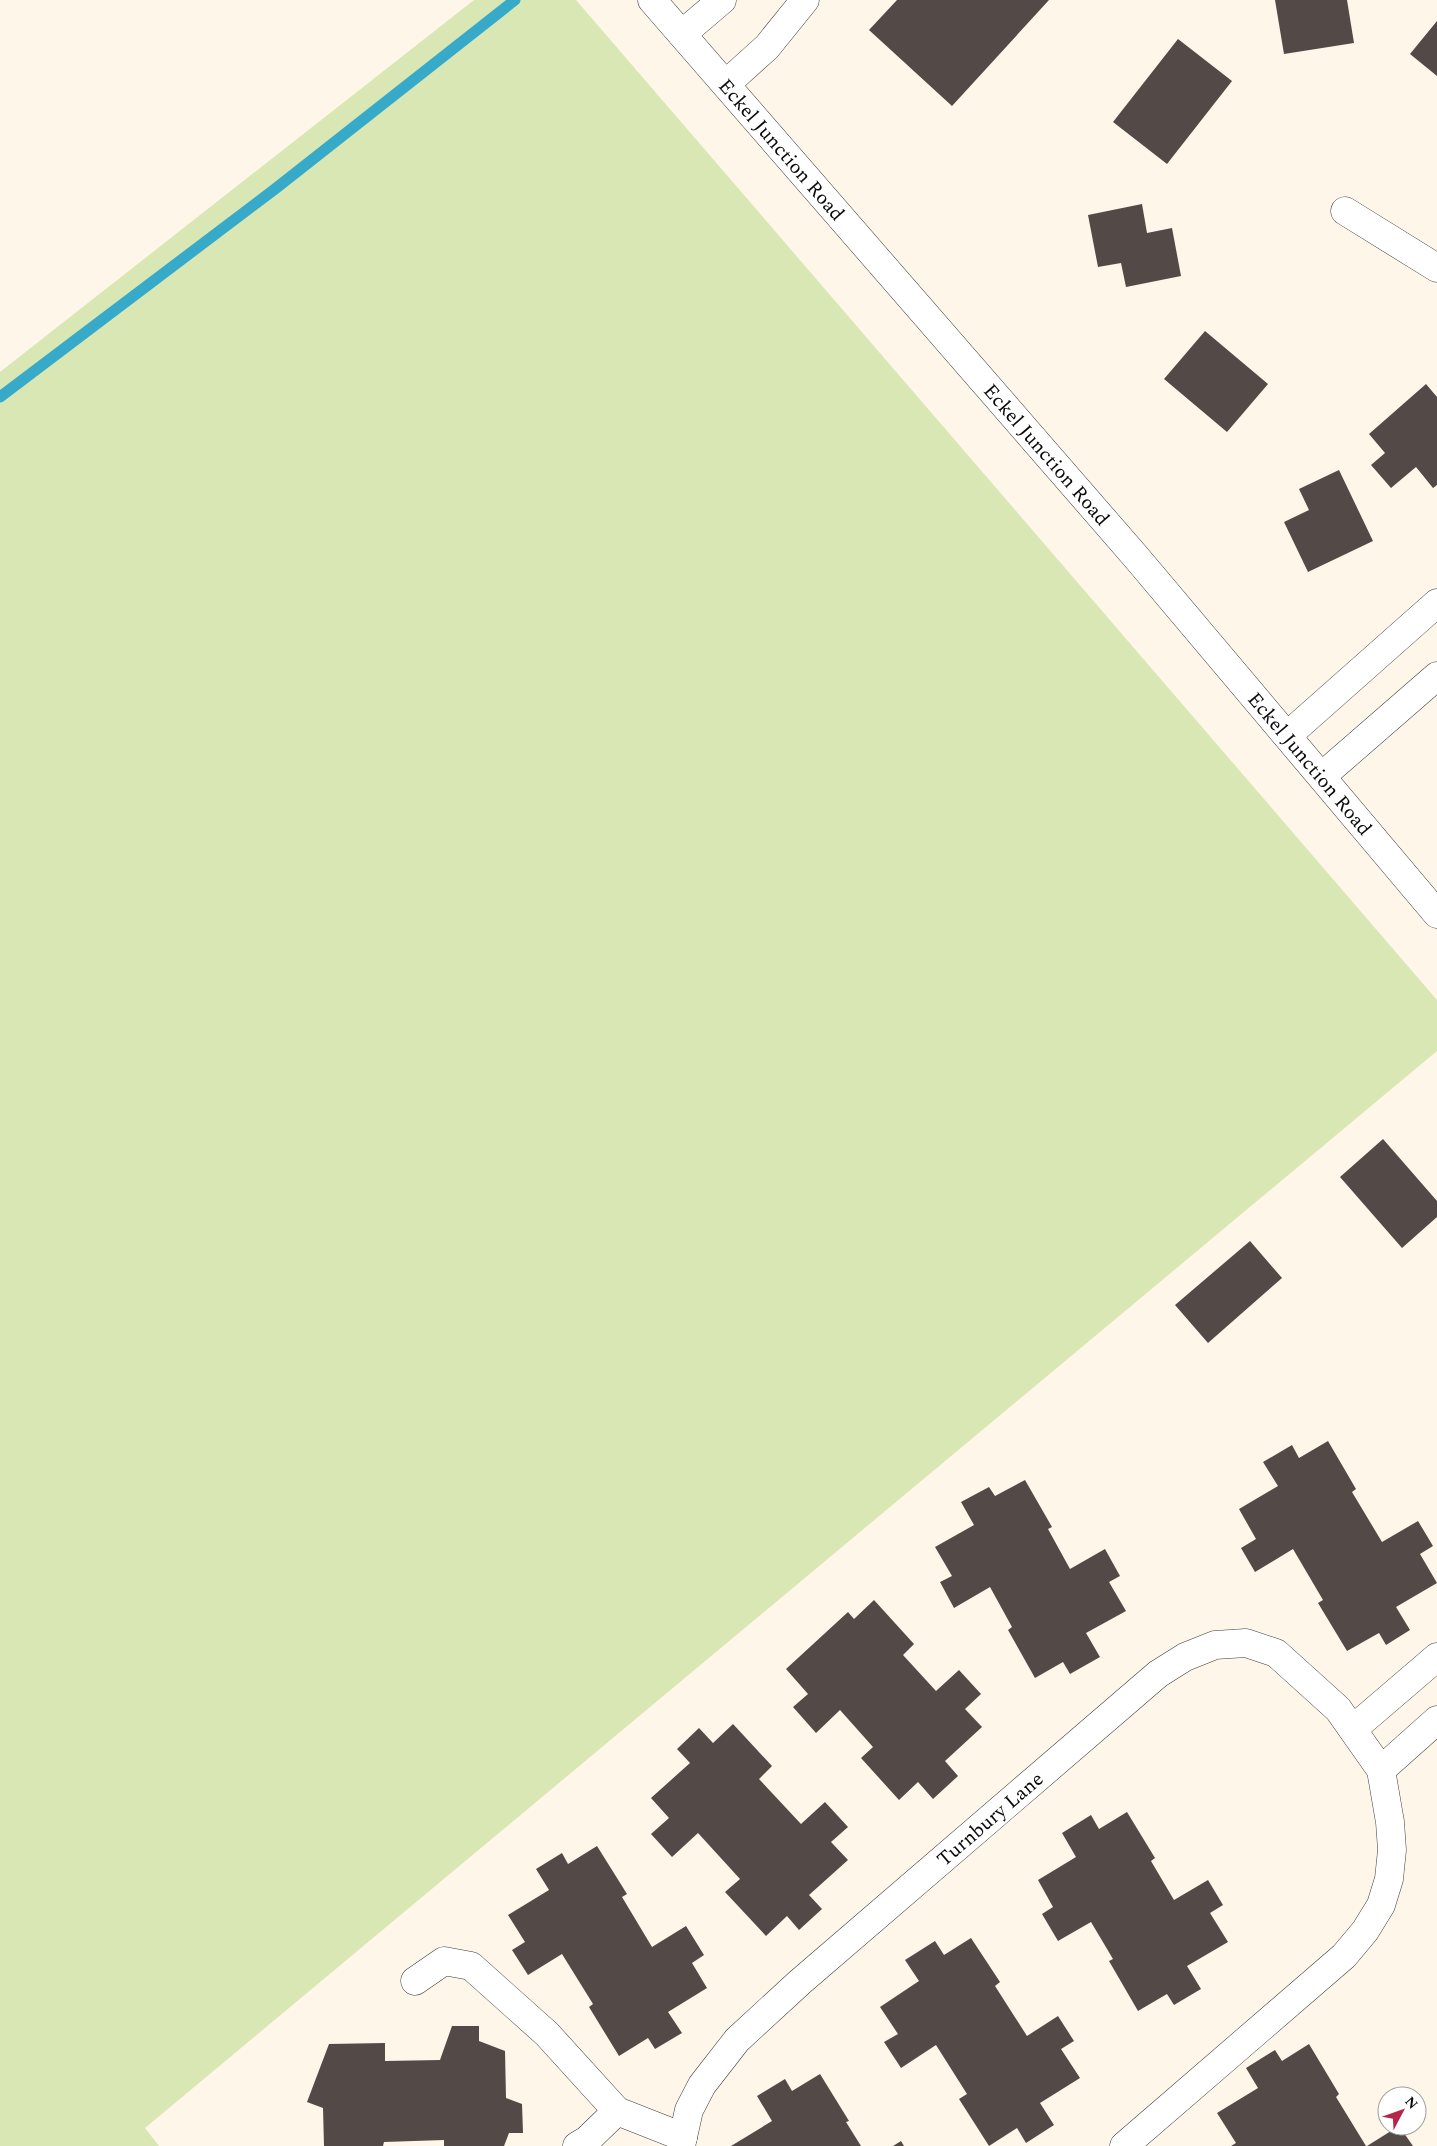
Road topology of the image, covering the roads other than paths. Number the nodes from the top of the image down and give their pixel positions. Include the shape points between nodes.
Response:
1 (652, 0) edge
2 (722, 0) edge
3 (805, 0) edge
4 (682, 34) junction
5 (726, 84) junction
6 (1345, 211) dead end
7 (1437, 268) edge
8 (1437, 603) edge
9 (1437, 676) edge
10 (1288, 735) junction
11 (1322, 776) junction
12 (1437, 914) edge
13 (1437, 1656) edge
14 (1437, 1720) edge
15 (1353, 1729) junction
16 (1380, 1770) junction
17 (415, 1981) dead end
18 (617, 2111) junction
19 (682, 2141) edge
20 (577, 2146) edge
21 (1124, 2146) edge

1 - 4 street, Eckel Junction Road
2 - 4 street
3 - 5 street via 767,47
4 - 5 street, Eckel Junction Road
5 - 10 street, Eckel Junction Road
6 - 7 street
8 - 10 street
9 - 11 street
10 - 11 street, Eckel Junction Road
11 - 12 street, Eckel Junction Road
13 - 15 street
14 - 16 street
15 - 16 street, Turnbury Lane
15 - 19 street, Turnbury Lane via 1338,1709 1276,1653 1246,1643 1215,1645 1185,1657 1158,1674 737,2040 702,2084 689,2110
16 - 21 street, Turnbury Lane via 1392,1850 1389,1879 1381,1905 1365,1930 1344,1956
17 - 18 street via 444,1961 471,1966 547,2034
18 - 19 street
18 - 20 street

